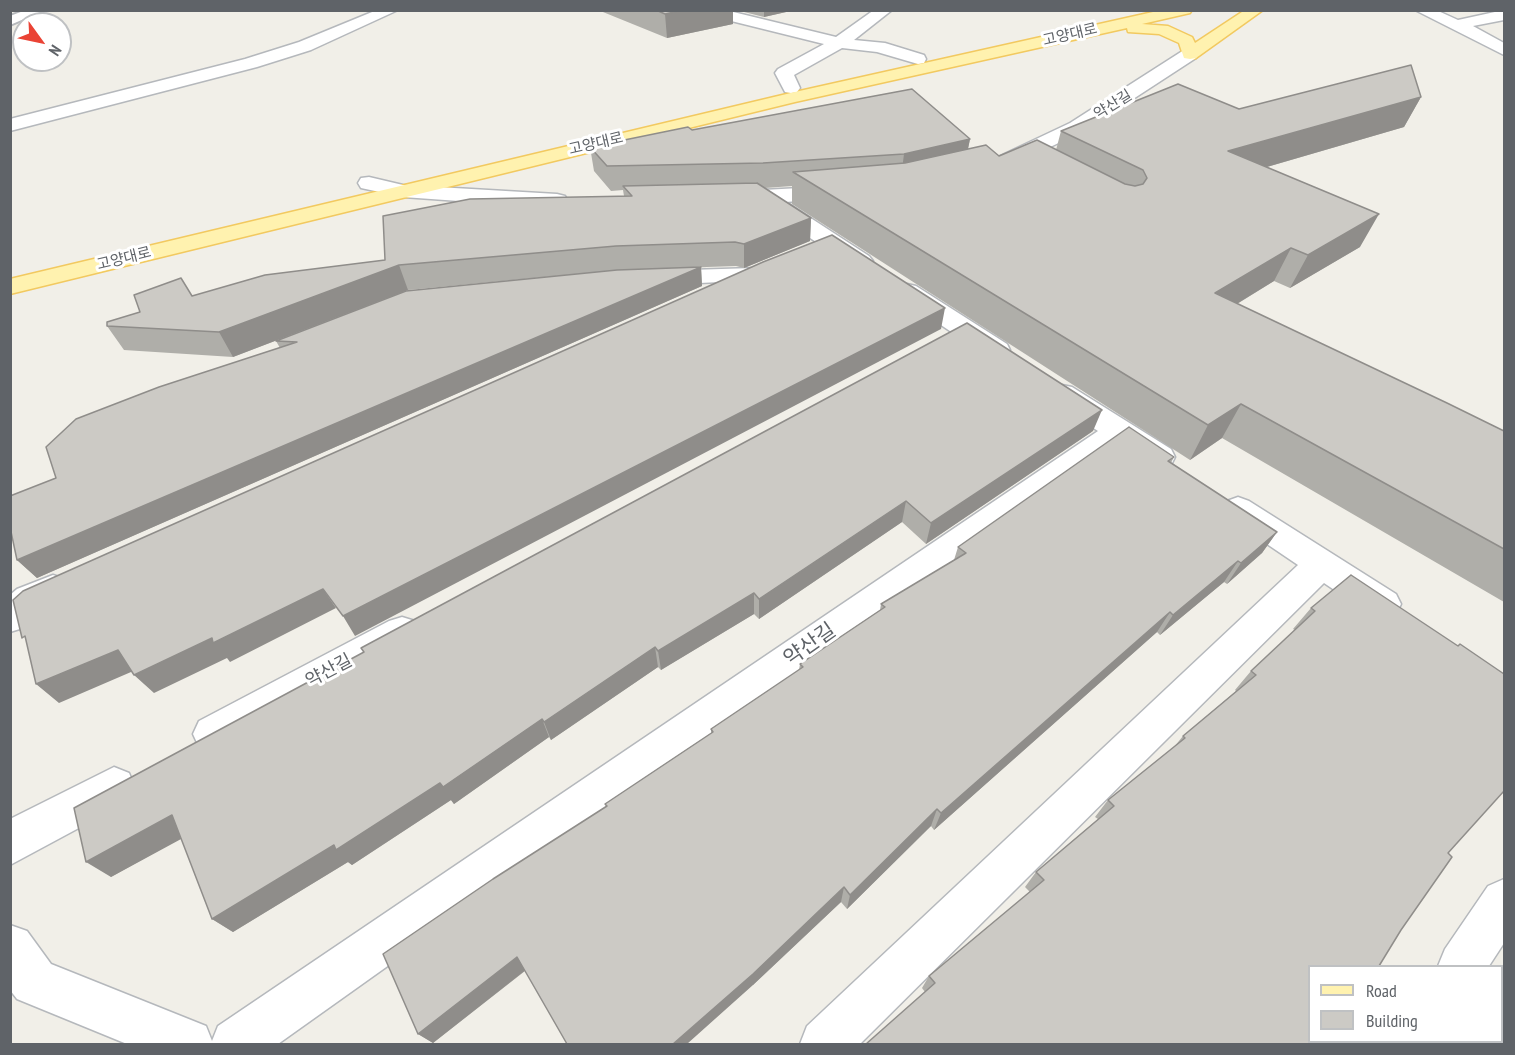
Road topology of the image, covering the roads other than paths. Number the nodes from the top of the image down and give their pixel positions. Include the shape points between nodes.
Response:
1 (39, 10) edge
2 (391, 10) edge
3 (704, 10) edge
4 (885, 10) edge
5 (1185, 10) edge
6 (1256, 10) edge
7 (1422, 10) edge
8 (1504, 15) edge
9 (1118, 16) edge
10 (10, 21) edge
11 (1456, 25) junction
12 (839, 43) junction
13 (1504, 50) edge
14 (1190, 54) junction
15 (918, 59) junction
16 (791, 88) junction
17 (10, 125) edge
18 (982, 167) edge
19 (369, 183) junction
20 (861, 190) edge
21 (403, 191) junction
22 (579, 201) edge
23 (833, 243) junction
24 (10, 269) edge
25 (753, 274) junction
26 (630, 278) edge
27 (10, 287) edge
28 (688, 304) edge
29 (964, 329) junction
30 (932, 346) edge
31 (1119, 431) junction
32 (1177, 469) edge
33 (1215, 494) edge
34 (1321, 564) junction
35 (73, 580) edge
36 (10, 617) edge
37 (429, 617) edge
38 (1408, 621) edge
39 (189, 747) edge
40 (147, 769) edge
41 (10, 843) edge
42 (1504, 902) edge
43 (10, 948) edge
44 (1463, 965) edge
45 (188, 1044) edge
46 (236, 1044) edge
47 (825, 1044) edge

1 - 10 lane
2 - 17 street via 251,63
3 - 12 street, 고양대로
4 - 12 street
5 - 9 main road, 고양대로
6 - 14 main road
7 - 11 street
8 - 11 street
9 - 14 main road via 1186,40
9 - 15 main road, 고양대로 via 1060,25
9 - 21 main road, 고양대로
11 - 13 street
12 - 15 street, 고양대로 via 879,47
12 - 16 street via 784,73
14 - 18 street, 약산길 via 1029,161
15 - 16 main road, 고양대로
16 - 19 main road, 고양대로
19 - 21 street
19 - 24 main road, 고양대로
20 - 23 street via 751,197
21 - 22 street
21 - 27 main road, 고양대로
23 - 25 street
23 - 29 street
25 - 26 street
25 - 28 street
29 - 30 street
29 - 31 street
31 - 32 street
31 - 46 street, 약산길
33 - 34 street
34 - 38 street
34 - 47 street
35 - 36 street via 30,599
37 - 39 street, 약산길
40 - 41 street
42 - 44 street
43 - 45 street via 34,981

